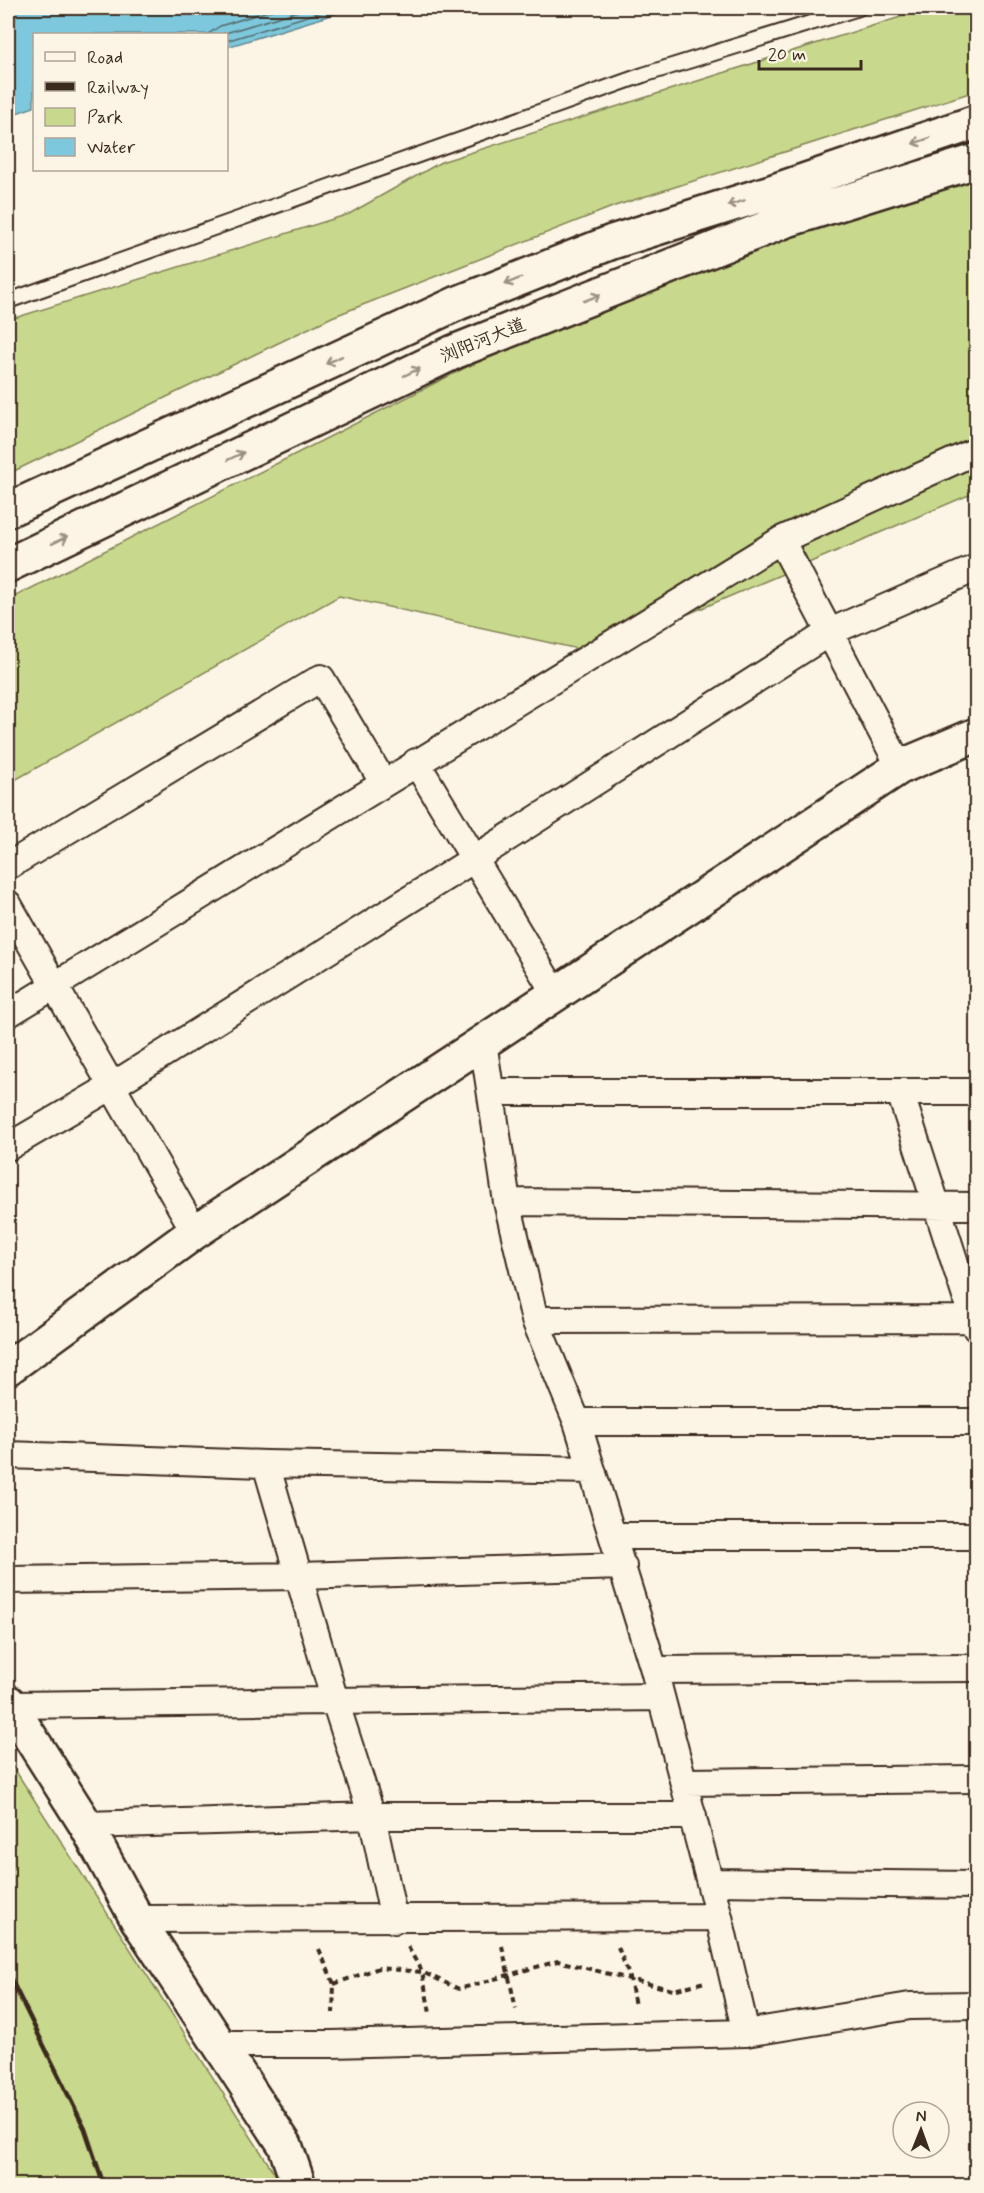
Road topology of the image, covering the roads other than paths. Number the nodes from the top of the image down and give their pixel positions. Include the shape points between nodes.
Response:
1 (859, 8) edge
2 (976, 122) edge
3 (976, 161) edge
4 (8, 301) edge
5 (976, 451) edge
6 (8, 510) edge
7 (781, 540) junction
8 (8, 565) edge
9 (976, 568) edge
10 (830, 632) junction
11 (976, 735) edge
12 (416, 762) junction
13 (900, 767) junction
14 (383, 782) junction
15 (474, 860) junction
16 (8, 866) edge
17 (8, 904) edge
18 (55, 986) junction
19 (556, 995) junction
20 (8, 1014) edge
21 (483, 1042) junction
22 (112, 1086) junction
23 (491, 1092) junction
24 (900, 1092) junction
25 (976, 1092) edge
26 (8, 1147) edge
27 (507, 1202) junction
28 (976, 1206) edge
29 (937, 1207) junction
30 (195, 1232) junction
31 (535, 1320) junction
32 (976, 1322) edge
33 (8, 1368) edge
34 (577, 1422) junction
35 (976, 1422) edge
36 (8, 1455) edge
37 (267, 1464) junction
38 (592, 1470) junction
39 (613, 1536) junction
40 (976, 1536) edge
41 (622, 1566) junction
42 (299, 1576) junction
43 (8, 1580) edge
44 (976, 1668) edge
45 (654, 1670) junction
46 (661, 1697) junction
47 (335, 1701) junction
48 (8, 1704) edge
49 (976, 1779) edge
50 (684, 1782) junction
51 (372, 1816) junction
52 (693, 1816) junction
53 (86, 1825) junction
54 (710, 1882) junction
55 (976, 1885) edge
56 (719, 1917) junction
57 (137, 1919) junction
58 (394, 1920) junction
59 (976, 2005) edge
60 (746, 2033) junction
61 (220, 2044) junction
62 (298, 2186) edge

1 - 4 lane via 643,75
2 -> 6 main road via 612,242 480,294
8 -> 3 main road, 浏阳河大道 via 454,352 787,220
5 - 7 street
7 - 10 street
7 - 12 street
9 - 10 street
10 - 13 street
10 - 15 street
11 - 13 main road
12 - 14 street
12 - 15 street
13 - 19 main road
14 - 16 street via 321,678
14 - 18 street
15 - 19 street
15 - 22 street
17 - 18 street
18 - 20 street
18 - 22 street
19 - 21 main road
21 - 23 street
21 - 30 main road
22 - 26 street
22 - 30 street
23 - 24 street
23 - 27 street
24 - 25 street
24 - 29 street
27 - 29 street
27 - 31 street
28 - 29 street
29 - 32 street
30 - 33 main road
31 - 32 street
31 - 34 street
34 - 35 street
34 - 38 street
36 - 37 street
37 - 38 street
37 - 42 street
38 - 39 street
39 - 40 street
39 - 41 street
41 - 42 street
41 - 45 street
42 - 43 street
42 - 47 street
44 - 45 street
45 - 46 street
46 - 47 street
46 - 50 street
47 - 48 street
47 - 51 street
48 - 53 main road
49 - 50 street
50 - 52 street
51 - 52 street
51 - 53 street
51 - 58 street
52 - 54 street
53 - 57 main road
54 - 55 street
54 - 56 street
56 - 58 street
56 - 60 street
57 - 58 street
57 - 61 main road
59 - 60 street via 910,2006
60 - 61 street
61 - 62 main road via 285,2145

